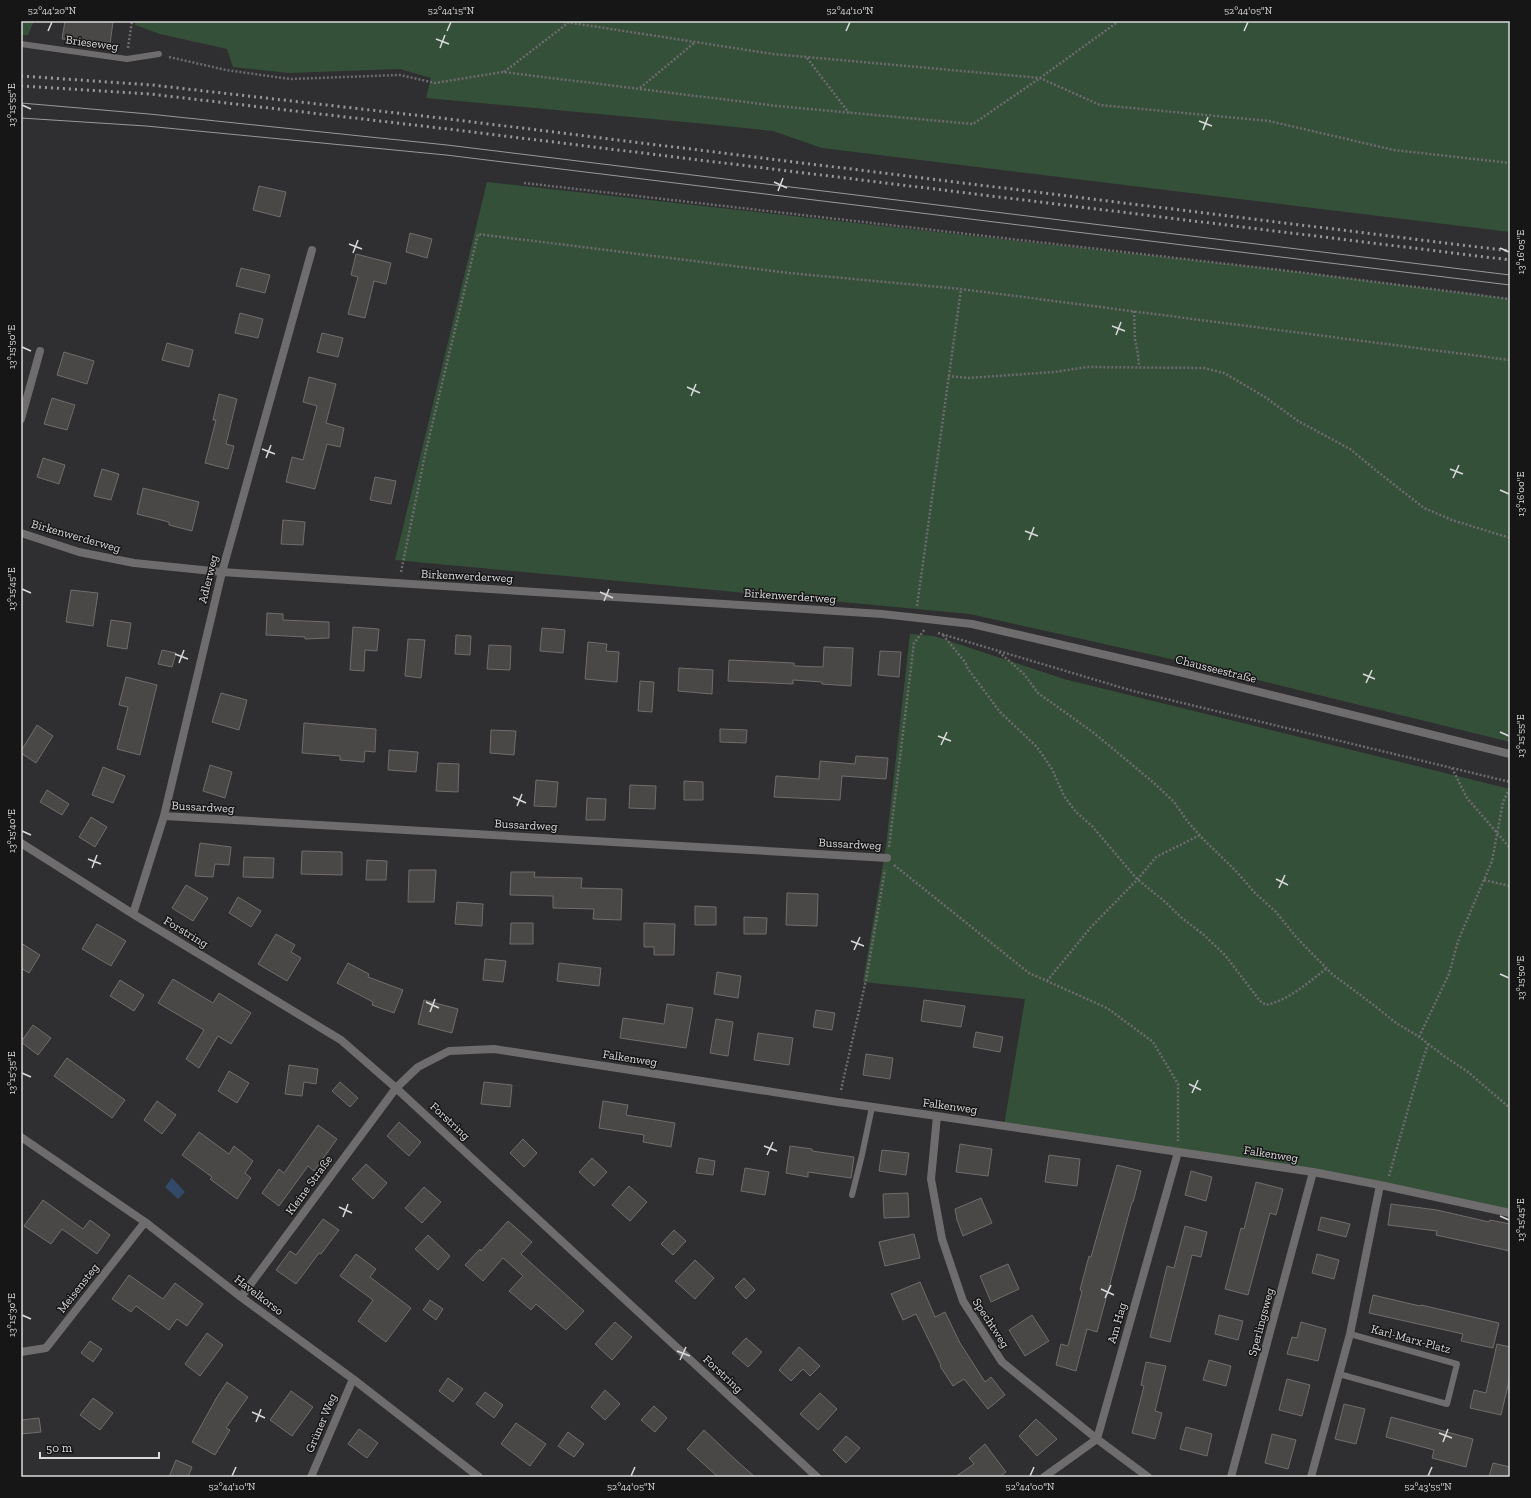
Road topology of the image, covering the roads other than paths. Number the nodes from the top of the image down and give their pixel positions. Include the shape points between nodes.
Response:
1 (21, 44) edge
2 (159, 54) road end
3 (312, 250) dead end
4 (40, 351) dead end
5 (21, 419) edge
6 (21, 533) edge
7 (222, 572) junction
8 (915, 617) joint
9 (1510, 754) edge
10 (164, 816) junction
11 (21, 843) edge
12 (887, 858) road end
13 (132, 914) junction
14 (396, 1088) junction
15 (872, 1107) junction
16 (938, 1116) junction
17 (21, 1137) edge
18 (1178, 1152) junction
19 (1313, 1172) junction
20 (1383, 1186) junction
21 (852, 1195) dead end
22 (1510, 1213) edge
23 (145, 1222) junction
24 (241, 1297) junction
25 (1350, 1334) junction
26 (21, 1352) edge
27 (1339, 1374) junction
28 (352, 1379) junction
29 (1097, 1438) junction
30 (311, 1477) edge
31 (479, 1477) edge
32 (817, 1477) edge
33 (1044, 1477) edge
34 (1148, 1477) edge
35 (1231, 1477) edge
36 (1311, 1477) edge

1 - 2 lane, Brieseweg via 127,59
3 - 7 street, Adlerweg
4 - 5 street
6 - 7 street, Birkenwerderweg via 79,552 134,564
7 - 8 street, Birkenwerderweg
7 - 10 street, Adlerweg
8 - 9 street, Chausseestraße via 987,627
10 - 12 street, Bussardweg
10 - 13 street, Adlerweg
11 - 13 street, Forstring
13 - 14 street, Forstring via 341,1040
14 - 15 street, Falkenweg via 418,1067 449,1051 494,1049
14 - 24 street, Kleine Straße
14 - 32 street, Forstring
15 - 16 street, Falkenweg
15 - 21 lane
16 - 18 street, Falkenweg
16 - 29 street, Spechtweg via 931,1179 942,1239 963,1301 1002,1362
17 - 23 street, Havelkorso
18 - 19 street, Falkenweg
18 - 29 street, Am Hag
19 - 20 street, Falkenweg
19 - 35 street, Sperlingsweg
20 - 22 street, Falkenweg
20 - 25 street
23 - 24 street, Havelkorso
23 - 26 street, Meisensteg via 46,1348
24 - 28 street, Havelkorso
25 - 27 street
25 - 27 lane, Karl-Marx-Platz via 1457,1364 1447,1404
27 - 36 street
28 - 30 street, Grüner Weg
28 - 31 street, Havelkorso
29 - 33 street
29 - 34 street, Spechtweg

